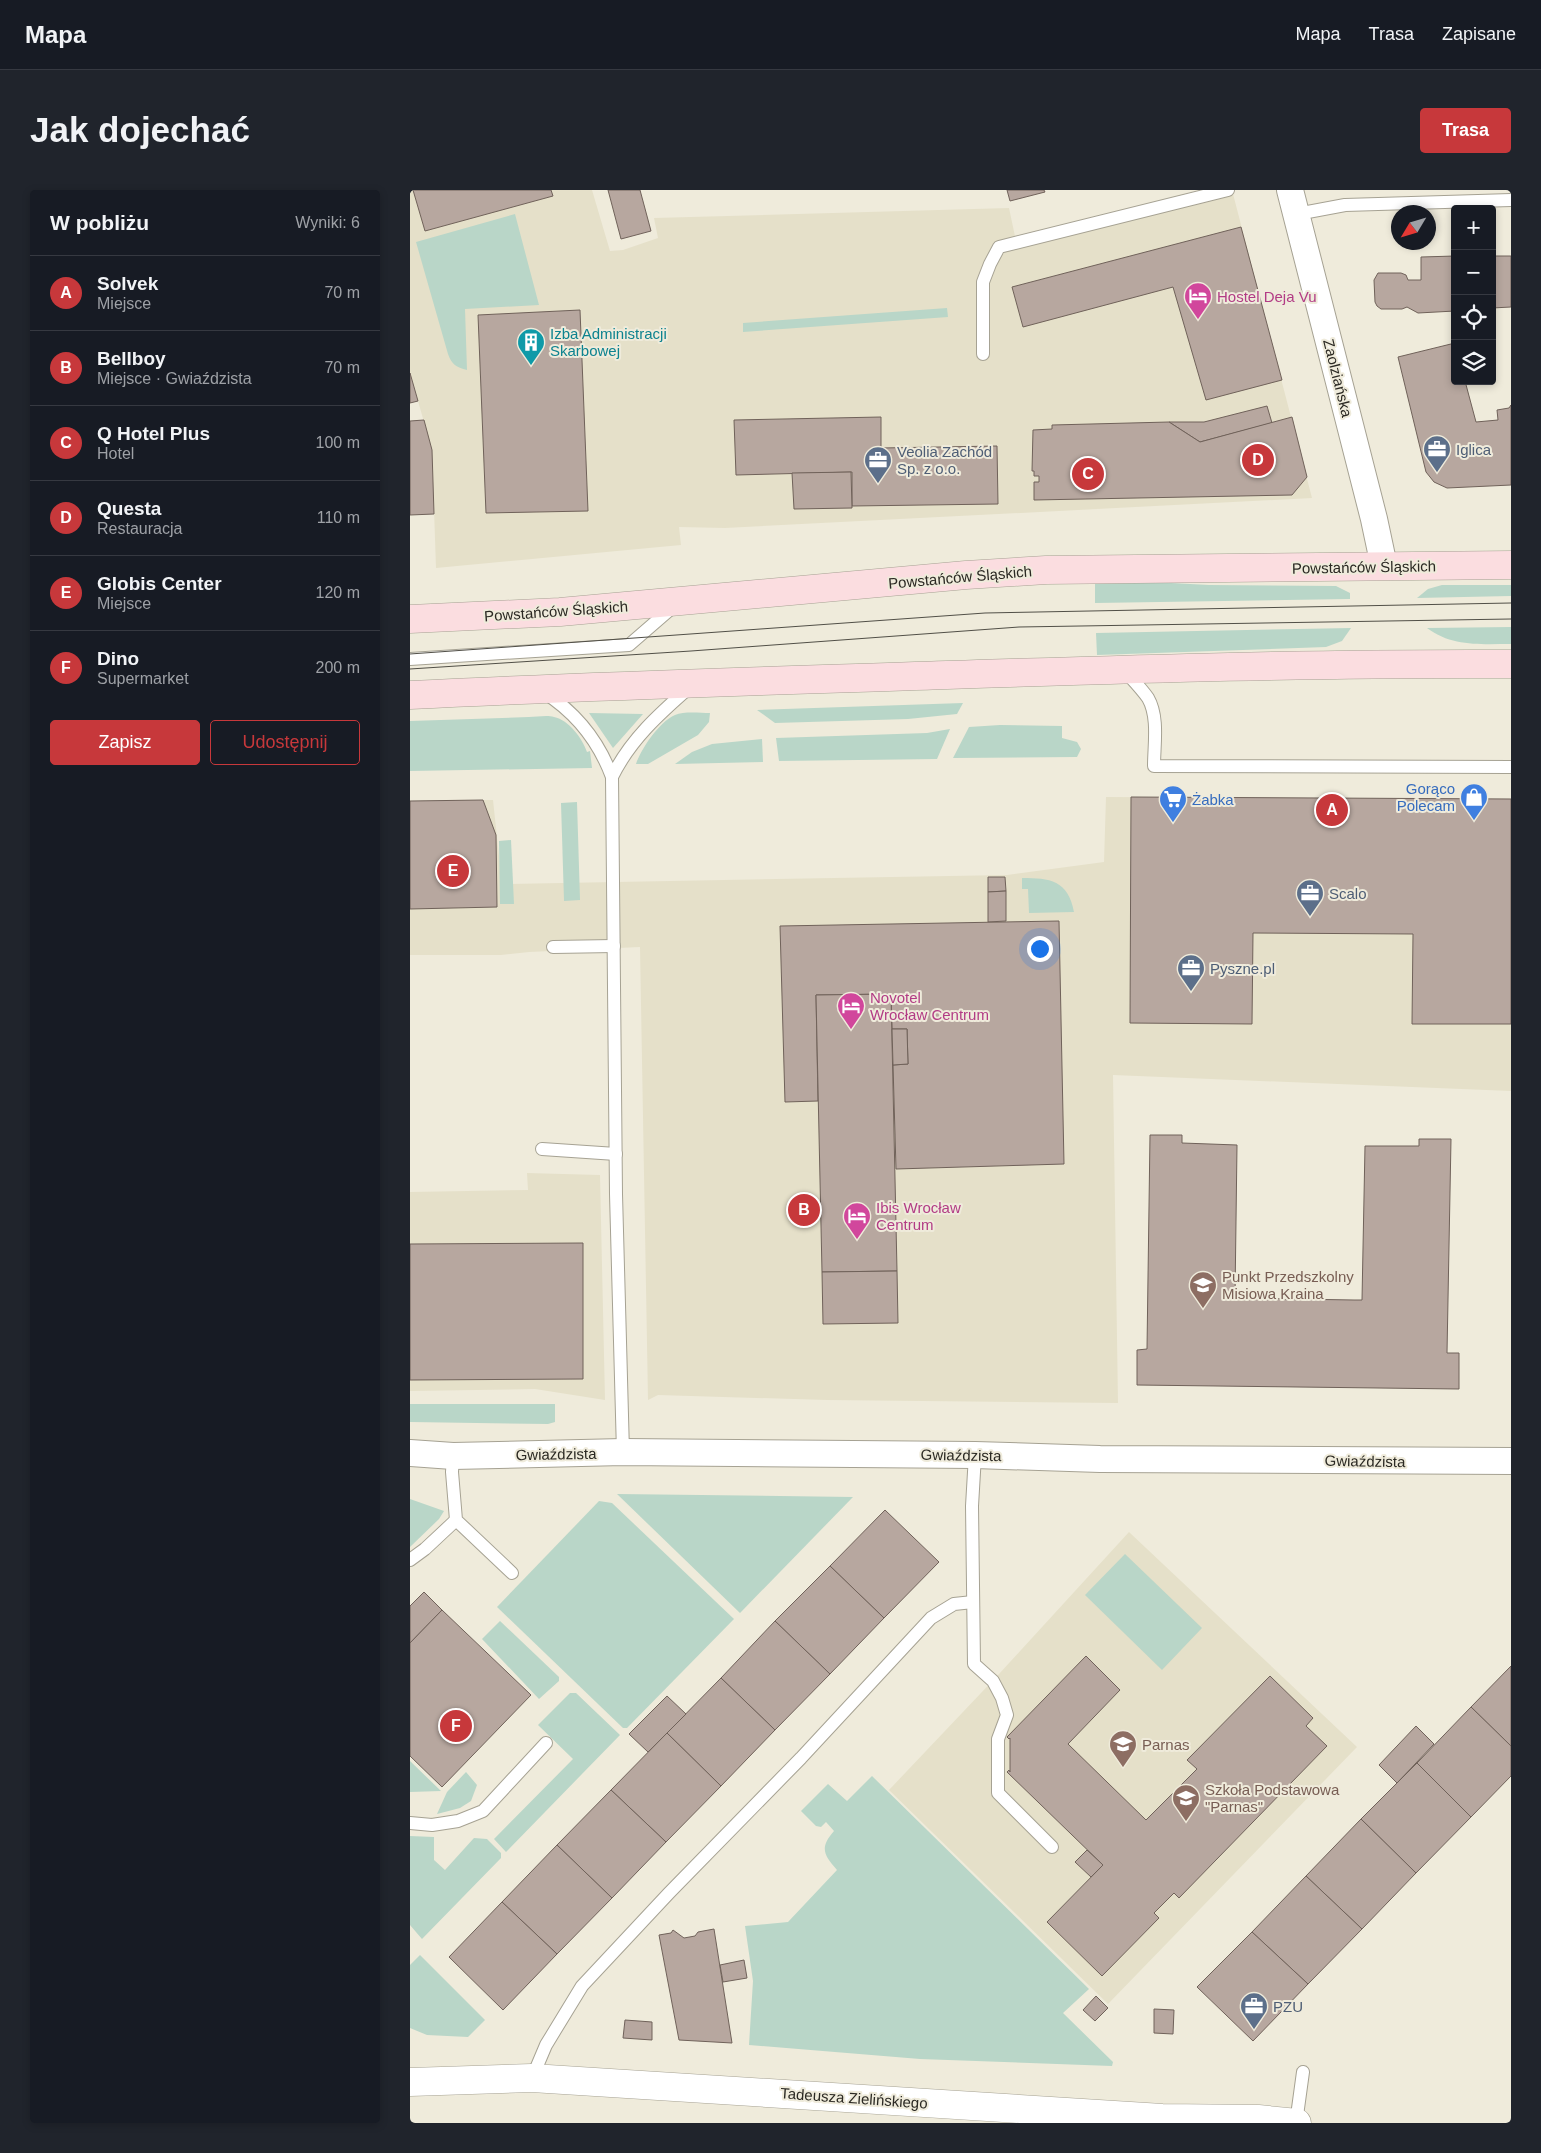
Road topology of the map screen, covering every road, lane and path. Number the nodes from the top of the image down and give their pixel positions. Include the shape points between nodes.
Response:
1 (1228, 190) edge
2 (1511, 200) edge
3 (1294, 202) edge
4 (983, 354) dead end
5 (1511, 565) edge
6 (1384, 566) junction
7 (680, 601) junction
8 (410, 620) edge
9 (410, 659) edge
10 (1511, 664) edge
11 (1124, 670) junction
12 (695, 683) junction
13 (538, 688) junction
14 (410, 695) edge
15 (1511, 767) edge
16 (612, 777) junction
17 (614, 946) junction
18 (553, 947) dead end
19 (542, 1149) dead end
20 (616, 1154) junction
21 (623, 1452) junction
22 (410, 1454) edge
23 (975, 1455) junction
24 (453, 1456) junction
25 (1511, 1462) edge
26 (456, 1520) junction
27 (410, 1560) edge
28 (512, 1573) dead end
29 (973, 1602) junction
30 (546, 1743) dead end
31 (410, 1823) edge
32 (1052, 1847) dead end
33 (1303, 2072) dead end
34 (532, 2078) junction
35 (410, 2082) edge
36 (1229, 2121) edge
37 (1297, 2123) edge

1 - 4 lane via 999,247 983,282
2 - 3 lane via 1346,205
3 - 6 street, Zaolziańska
5 - 6 main road, Powstańców Śląskich
6 - 7 main road, Powstańców Śląskich via 1046,570
7 - 8 main road, Powstańców Śląskich via 560,612
7 - 9 lane via 629,645
10 - 11 main road
11 - 12 main road
11 - 15 lane via 1148,698 1154,716 1154,766
12 - 13 main road
12 - 16 lane via 643,730
13 - 14 main road
13 - 16 lane via 562,704 595,741
16 - 17 lane
17 - 18 lane
17 - 20 lane
19 - 20 lane
20 - 21 lane
21 - 23 street, Gwiaździsta
21 - 24 street, Gwiaździsta
22 - 24 street, Gwiaździsta
23 - 25 street, Gwiaździsta
23 - 29 lane
24 - 26 lane
26 - 27 lane
26 - 28 lane
29 - 32 lane via 974,1664 993,1681 1007,1715 998,1739 998,1793
29 - 34 lane via 954,1604 931,1618 588,1979 546,2045
30 - 31 lane via 483,1811 458,1821 432,1825
33 - 37 lane
34 - 35 street, Tadeusza Zielińskiego
34 - 36 street, Tadeusza Zielińskiego
36 - 37 street, Tadeusza Zielińskiego

